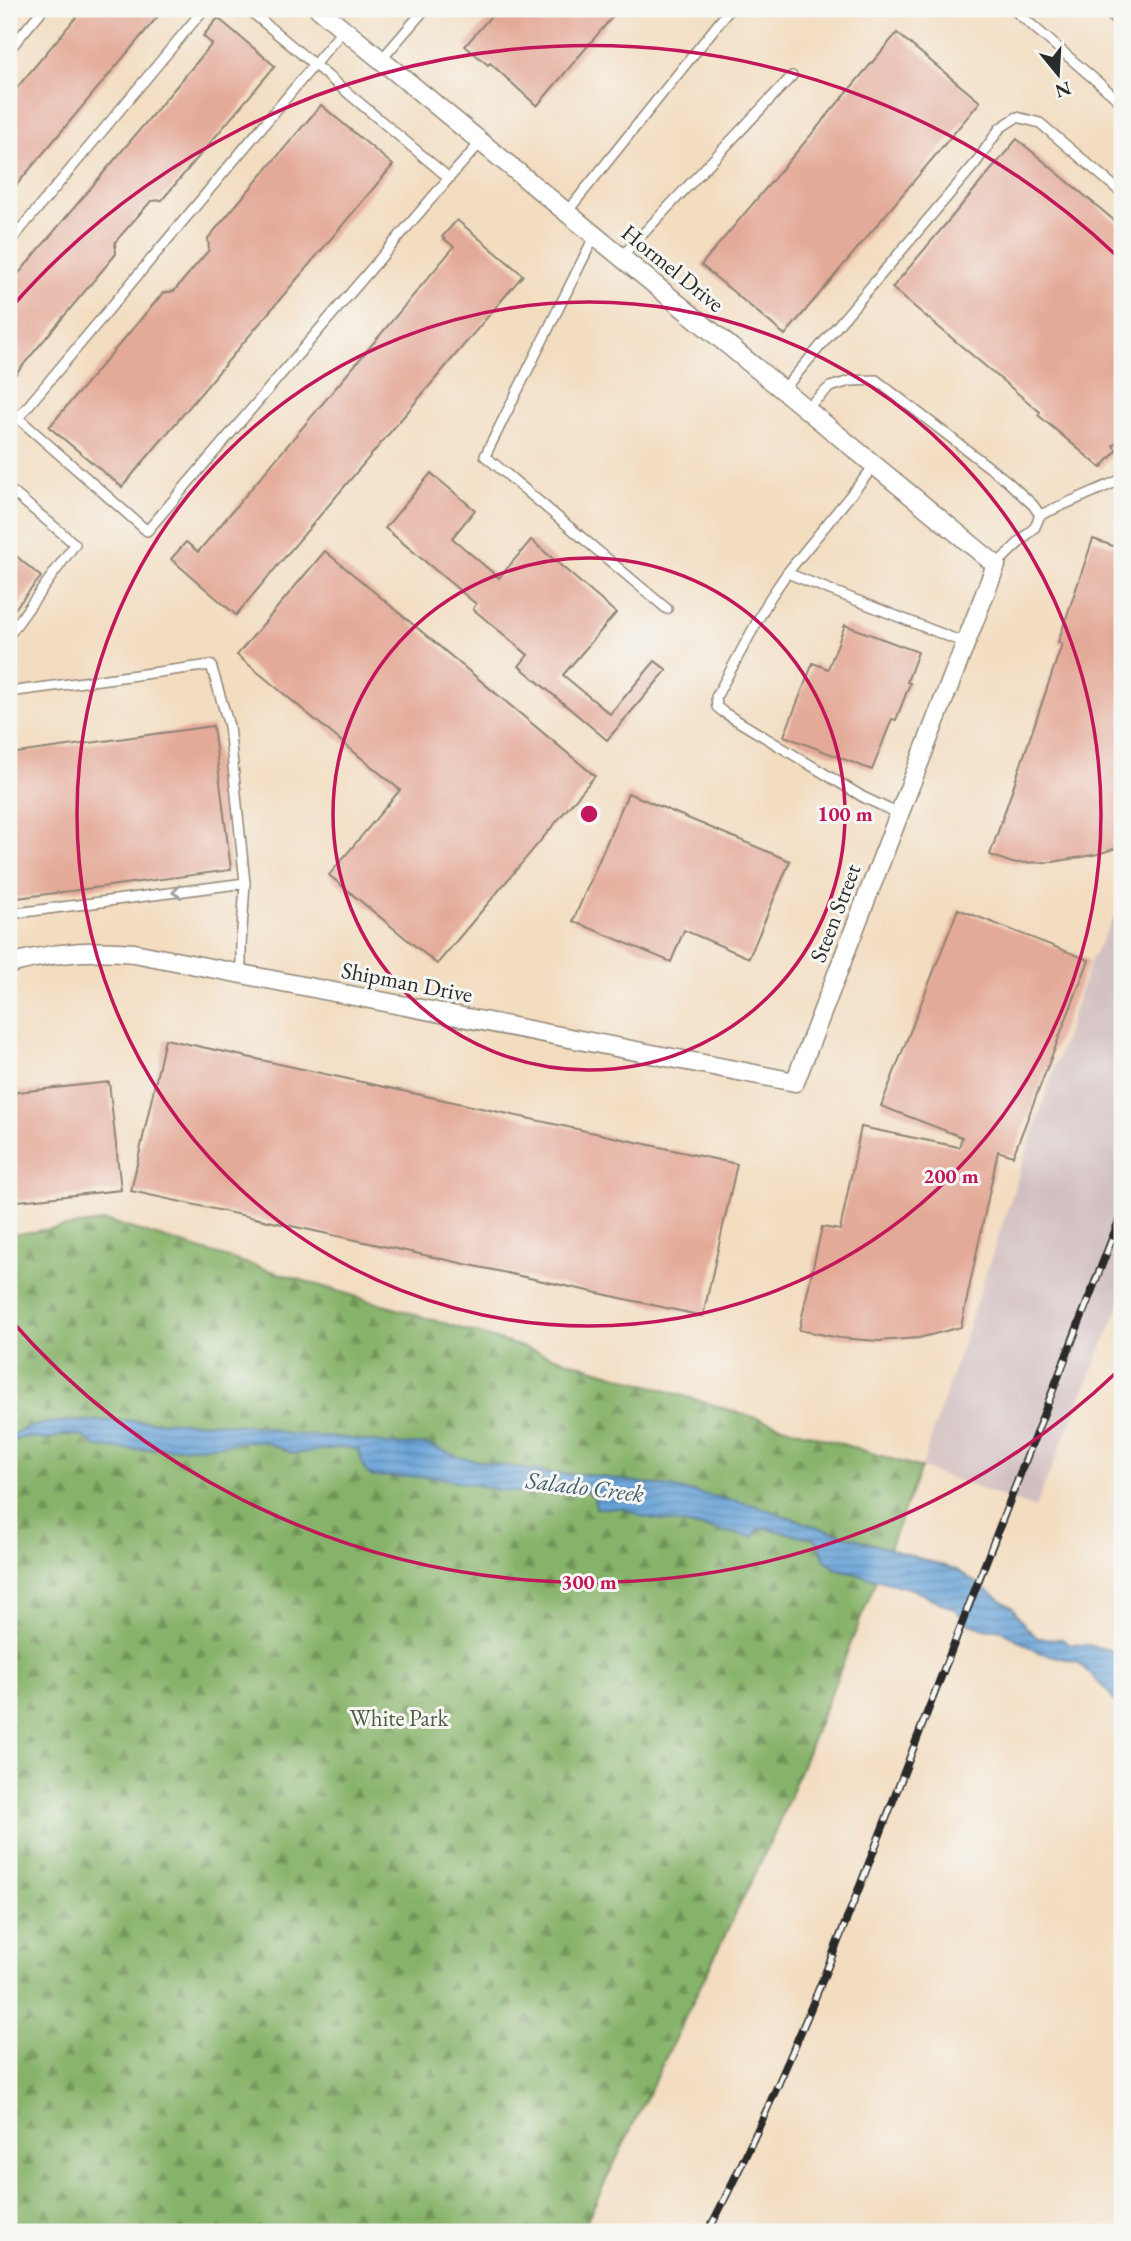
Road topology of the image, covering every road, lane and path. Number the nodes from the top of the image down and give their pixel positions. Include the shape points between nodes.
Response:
1 (43, 9) edge
2 (204, 9) edge
3 (248, 9) edge
4 (319, 9) edge
5 (425, 9) edge
6 (730, 9) edge
7 (1013, 9) edge
8 (344, 29) junction
9 (9, 50) edge
10 (381, 60) junction
11 (315, 63) junction
12 (792, 76) dead end
13 (1122, 103) edge
14 (481, 142) junction
15 (449, 178) junction
16 (1122, 192) edge
17 (567, 212) junction
18 (595, 235) junction
19 (9, 243) edge
20 (621, 257) junction
21 (783, 390) junction
22 (806, 408) junction
23 (9, 411) edge
24 (18, 418) junction
25 (875, 466) junction
26 (1122, 477) edge
27 (9, 489) edge
28 (1040, 515) junction
29 (996, 565) junction
30 (787, 573) junction
31 (667, 609) dead end
32 (9, 635) edge
33 (965, 643) junction
34 (9, 692) edge
35 (899, 814) junction
36 (245, 883) junction
37 (9, 914) edge
38 (9, 964) edge
39 (242, 974) junction
40 (795, 1082) joint

1 - 9 lane
2 - 19 lane
3 - 11 lane
4 - 8 street, Hormel Drive
5 - 10 lane
6 - 17 lane
7 - 13 lane
8 - 10 street, Hormel Drive
8 - 11 lane
10 - 14 street, Hormel Drive
11 - 15 lane
11 - 24 lane
12 - 20 lane
14 - 15 lane
14 - 17 street, Hormel Drive
15 - 24 lane via 147,531
16 - 21 lane via 1040,123 1017,117 1000,128 975,164
17 - 18 street, Hormel Drive
18 - 20 street, Hormel Drive
18 - 31 lane via 485,456
20 - 21 street, Hormel Drive
21 - 22 street, Hormel Drive
22 - 25 street, Hormel Drive
22 - 28 lane via 830,387 876,380 1007,481
23 - 24 lane
25 - 29 street, Hormel Drive
25 - 30 lane
26 - 28 lane
27 - 32 lane via 75,544
28 - 29 lane via 1035,527
29 - 33 street, Steen Street
30 - 33 lane
30 - 35 lane via 716,697 717,707 863,797
33 - 35 street, Steen Street
34 - 36 lane via 211,666 229,726
35 - 40 street, Steen Street
36 -> 37 lane
36 - 39 lane
38 - 39 street, Shipman Drive via 104,950
39 - 40 street, Shipman Drive

